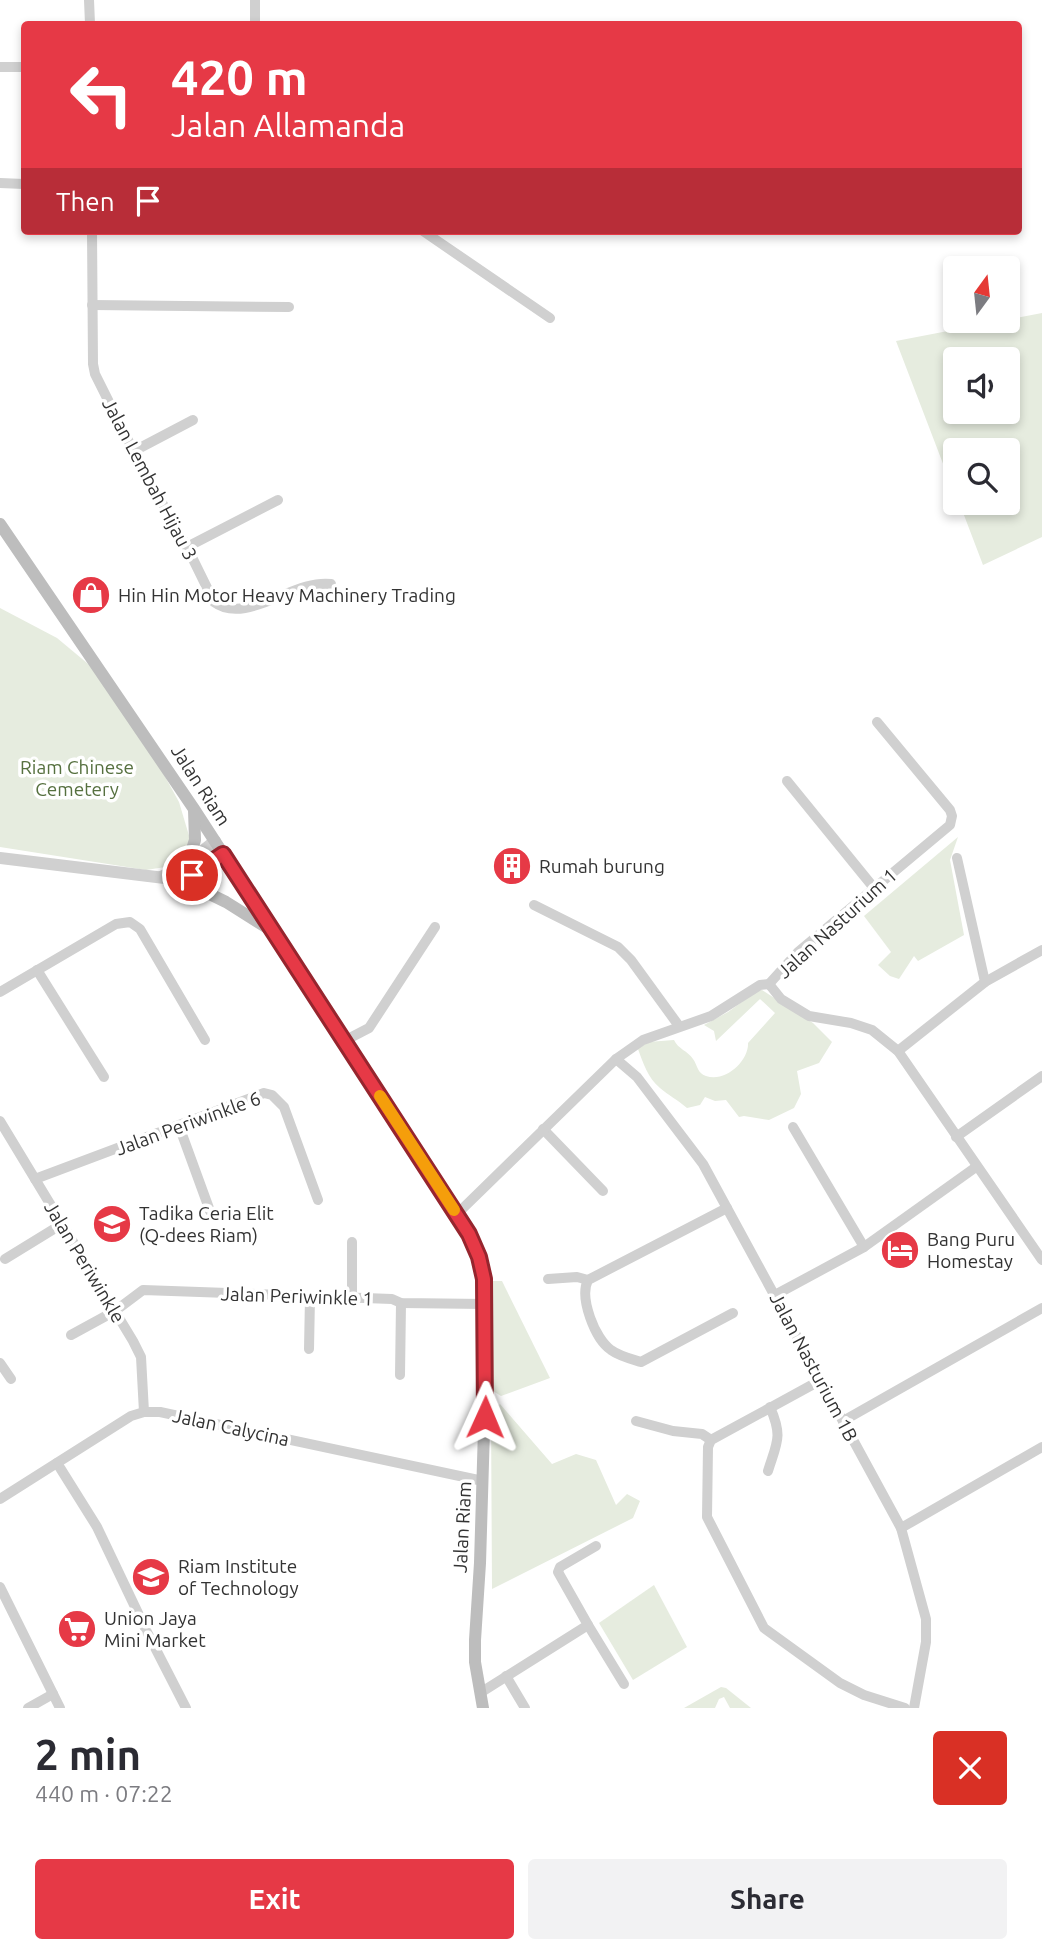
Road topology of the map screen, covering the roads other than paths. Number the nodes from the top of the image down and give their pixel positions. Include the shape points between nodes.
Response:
1 (89, 0) edge
2 (255, 0) edge
3 (90, 21) edge
4 (255, 21) edge
5 (0, 67) edge
6 (21, 67) edge
7 (0, 183) edge
8 (21, 184) edge
9 (92, 235) edge
10 (430, 235) edge
11 (92, 305) junction
12 (289, 307) dead end
13 (550, 318) dead end
14 (193, 420) dead end
15 (134, 451) junction
16 (278, 500) dead end
17 (0, 524) edge
18 (187, 547) junction
19 (331, 584) dead end
20 (877, 722) dead end
21 (787, 781) dead end
22 (194, 809) junction
23 (215, 841) junction
24 (223, 854) junction
25 (0, 858) edge
26 (957, 858) dead end
27 (187, 864) junction
28 (157, 878) junction
29 (181, 880) junction
30 (874, 888) junction
31 (534, 905) dead end
32 (435, 927) dead end
33 (275, 933) junction
34 (1042, 950) edge
35 (37, 970) junction
36 (985, 982) junction
37 (769, 984) junction
38 (0, 992) edge
39 (679, 1026) junction
40 (205, 1040) dead end
41 (344, 1041) junction
42 (898, 1051) junction
43 (616, 1059) junction
44 (104, 1077) dead end
45 (1041, 1080) edge
46 (179, 1126) junction
47 (793, 1127) dead end
48 (2, 1128) edge
49 (543, 1129) junction
50 (956, 1136) junction
51 (976, 1167) junction
52 (35, 1179) junction
53 (603, 1191) dead end
54 (318, 1200) dead end
55 (727, 1208) junction
56 (210, 1211) dead end
57 (457, 1214) junction
58 (62, 1224) junction
59 (352, 1242) dead end
60 (864, 1247) junction
61 (5, 1259) dead end
62 (1042, 1260) edge
63 (548, 1279) dead end
64 (588, 1280) junction
65 (775, 1295) junction
66 (310, 1297) junction
67 (352, 1298) junction
68 (401, 1303) junction
69 (485, 1304) junction
70 (1042, 1308) edge
71 (115, 1311) junction
72 (733, 1313) dead end
73 (71, 1335) dead end
74 (309, 1349) dead end
75 (0, 1363) edge
76 (400, 1375) dead end
77 (11, 1379) dead end
78 (821, 1380) junction
79 (770, 1407) junction
80 (144, 1412) junction
81 (636, 1421) dead end
82 (843, 1421) junction
83 (711, 1440) junction
84 (1042, 1447) edge
85 (57, 1463) junction
86 (768, 1471) dead end
87 (483, 1481) junction
88 (0, 1499) edge
89 (901, 1528) junction
90 (596, 1546) dead end
91 (1, 1595) edge
92 (588, 1625) junction
93 (506, 1676) junction
94 (624, 1684) dead end
95 (480, 1693) junction
96 (53, 1694) junction
97 (28, 1708) edge
98 (60, 1708) edge
99 (186, 1708) edge
100 (484, 1708) edge
101 (525, 1708) edge
102 (905, 1708) edge
103 (914, 1708) edge

1 - 3 street
2 - 4 street
5 - 6 street
7 - 8 street
9 - 11 street, Jalan Lembah Hijau 3
10 - 13 street
11 - 12 street
11 - 15 street, Jalan Lembah Hijau 3 via 93,364
14 - 15 street
15 - 18 street, Jalan Lembah Hijau 3
16 - 18 street
17 - 22 main road, Jalan Riam
18 - 19 street, Jalan Lembah Hijau 3 via 214,602 221,607 240,609 317,582
20 - 30 street, Jalan Nasturium 1 via 953,816 950,825
21 - 30 street
22 - 23 main road, Jalan Riam
22 - 27 main road via 195,840
23 - 24 main road, Jalan Riam
23 - 27 street
24 - 29 street
24 - 33 main road, Jalan Riam
25 - 28 street
26 - 36 street
27 - 28 street
28 - 29 street
29 - 33 main road
30 - 37 street, Jalan Nasturium 1 via 798,952
31 - 39 street via 618,947
32 - 41 street via 369,1028
33 - 41 main road, Jalan Riam
34 - 36 street
35 - 38 street
35 - 40 street via 116,924 136,925
35 - 44 street
36 - 42 street
37 - 39 street, Jalan Nasturium 1 via 711,1016
37 - 42 street via 781,999 809,1016 872,1030
39 - 43 street, Jalan Nasturium 1 via 643,1040
41 - 57 main road, Jalan Riam
42 - 50 street
43 - 49 street, Jalan Nasturium 1
43 - 55 street, Jalan Nasturium 1B via 637,1077 703,1164
45 - 50 street
46 - 52 street, Jalan Periwinkle 6
46 - 54 street, Jalan Periwinkle 6 via 264,1093 272,1095 284,1107
46 - 56 street
47 - 60 street
48 - 52 street, Jalan Periwinkle
49 - 53 street
49 - 57 street, Jalan Nasturium 1
50 - 51 street
51 - 60 street
51 - 62 street
52 - 58 street, Jalan Periwinkle
55 - 64 street
55 - 65 street, Jalan Nasturium 1B
57 - 69 main road, Jalan Riam via 479,1257
58 - 61 street
58 - 71 street, Jalan Periwinkle
59 - 67 street
60 - 65 street
63 - 64 street
64 - 72 street via 587,1312 608,1349 641,1362
65 - 78 street, Jalan Nasturium 1B
66 - 67 street, Jalan Periwinkle 1
66 - 71 street, Jalan Periwinkle 1 via 143,1290
66 - 74 street
67 - 68 street, Jalan Periwinkle 1
68 - 69 street, Jalan Periwinkle 1
68 - 76 street
69 - 87 main road, Jalan Riam
70 - 82 street
71 - 73 street, Jalan Periwinkle 1
71 - 80 street, Jalan Periwinkle via 141,1357
75 - 77 street
78 - 79 street
78 - 82 street, Jalan Nasturium 1B
79 - 83 street
79 - 86 street via 779,1436
80 - 85 street, Jalan Calycina
80 - 87 street, Jalan Calycina
81 - 83 street via 702,1434
82 - 89 street, Jalan Nasturium 1B
83 - 102 street via 707,1517 764,1628 840,1682
84 - 89 street
85 - 88 street, Jalan Calycina
85 - 99 street via 97,1527
87 - 95 main road, Jalan Riam via 475,1640
89 - 103 street, Jalan Nasturium 1B via 926,1619
90 - 92 street via 558,1572
91 - 96 street
92 - 93 street
92 - 94 street
93 - 95 street
93 - 101 street
95 - 100 main road, Jalan Riam
96 - 97 street
96 - 98 street

